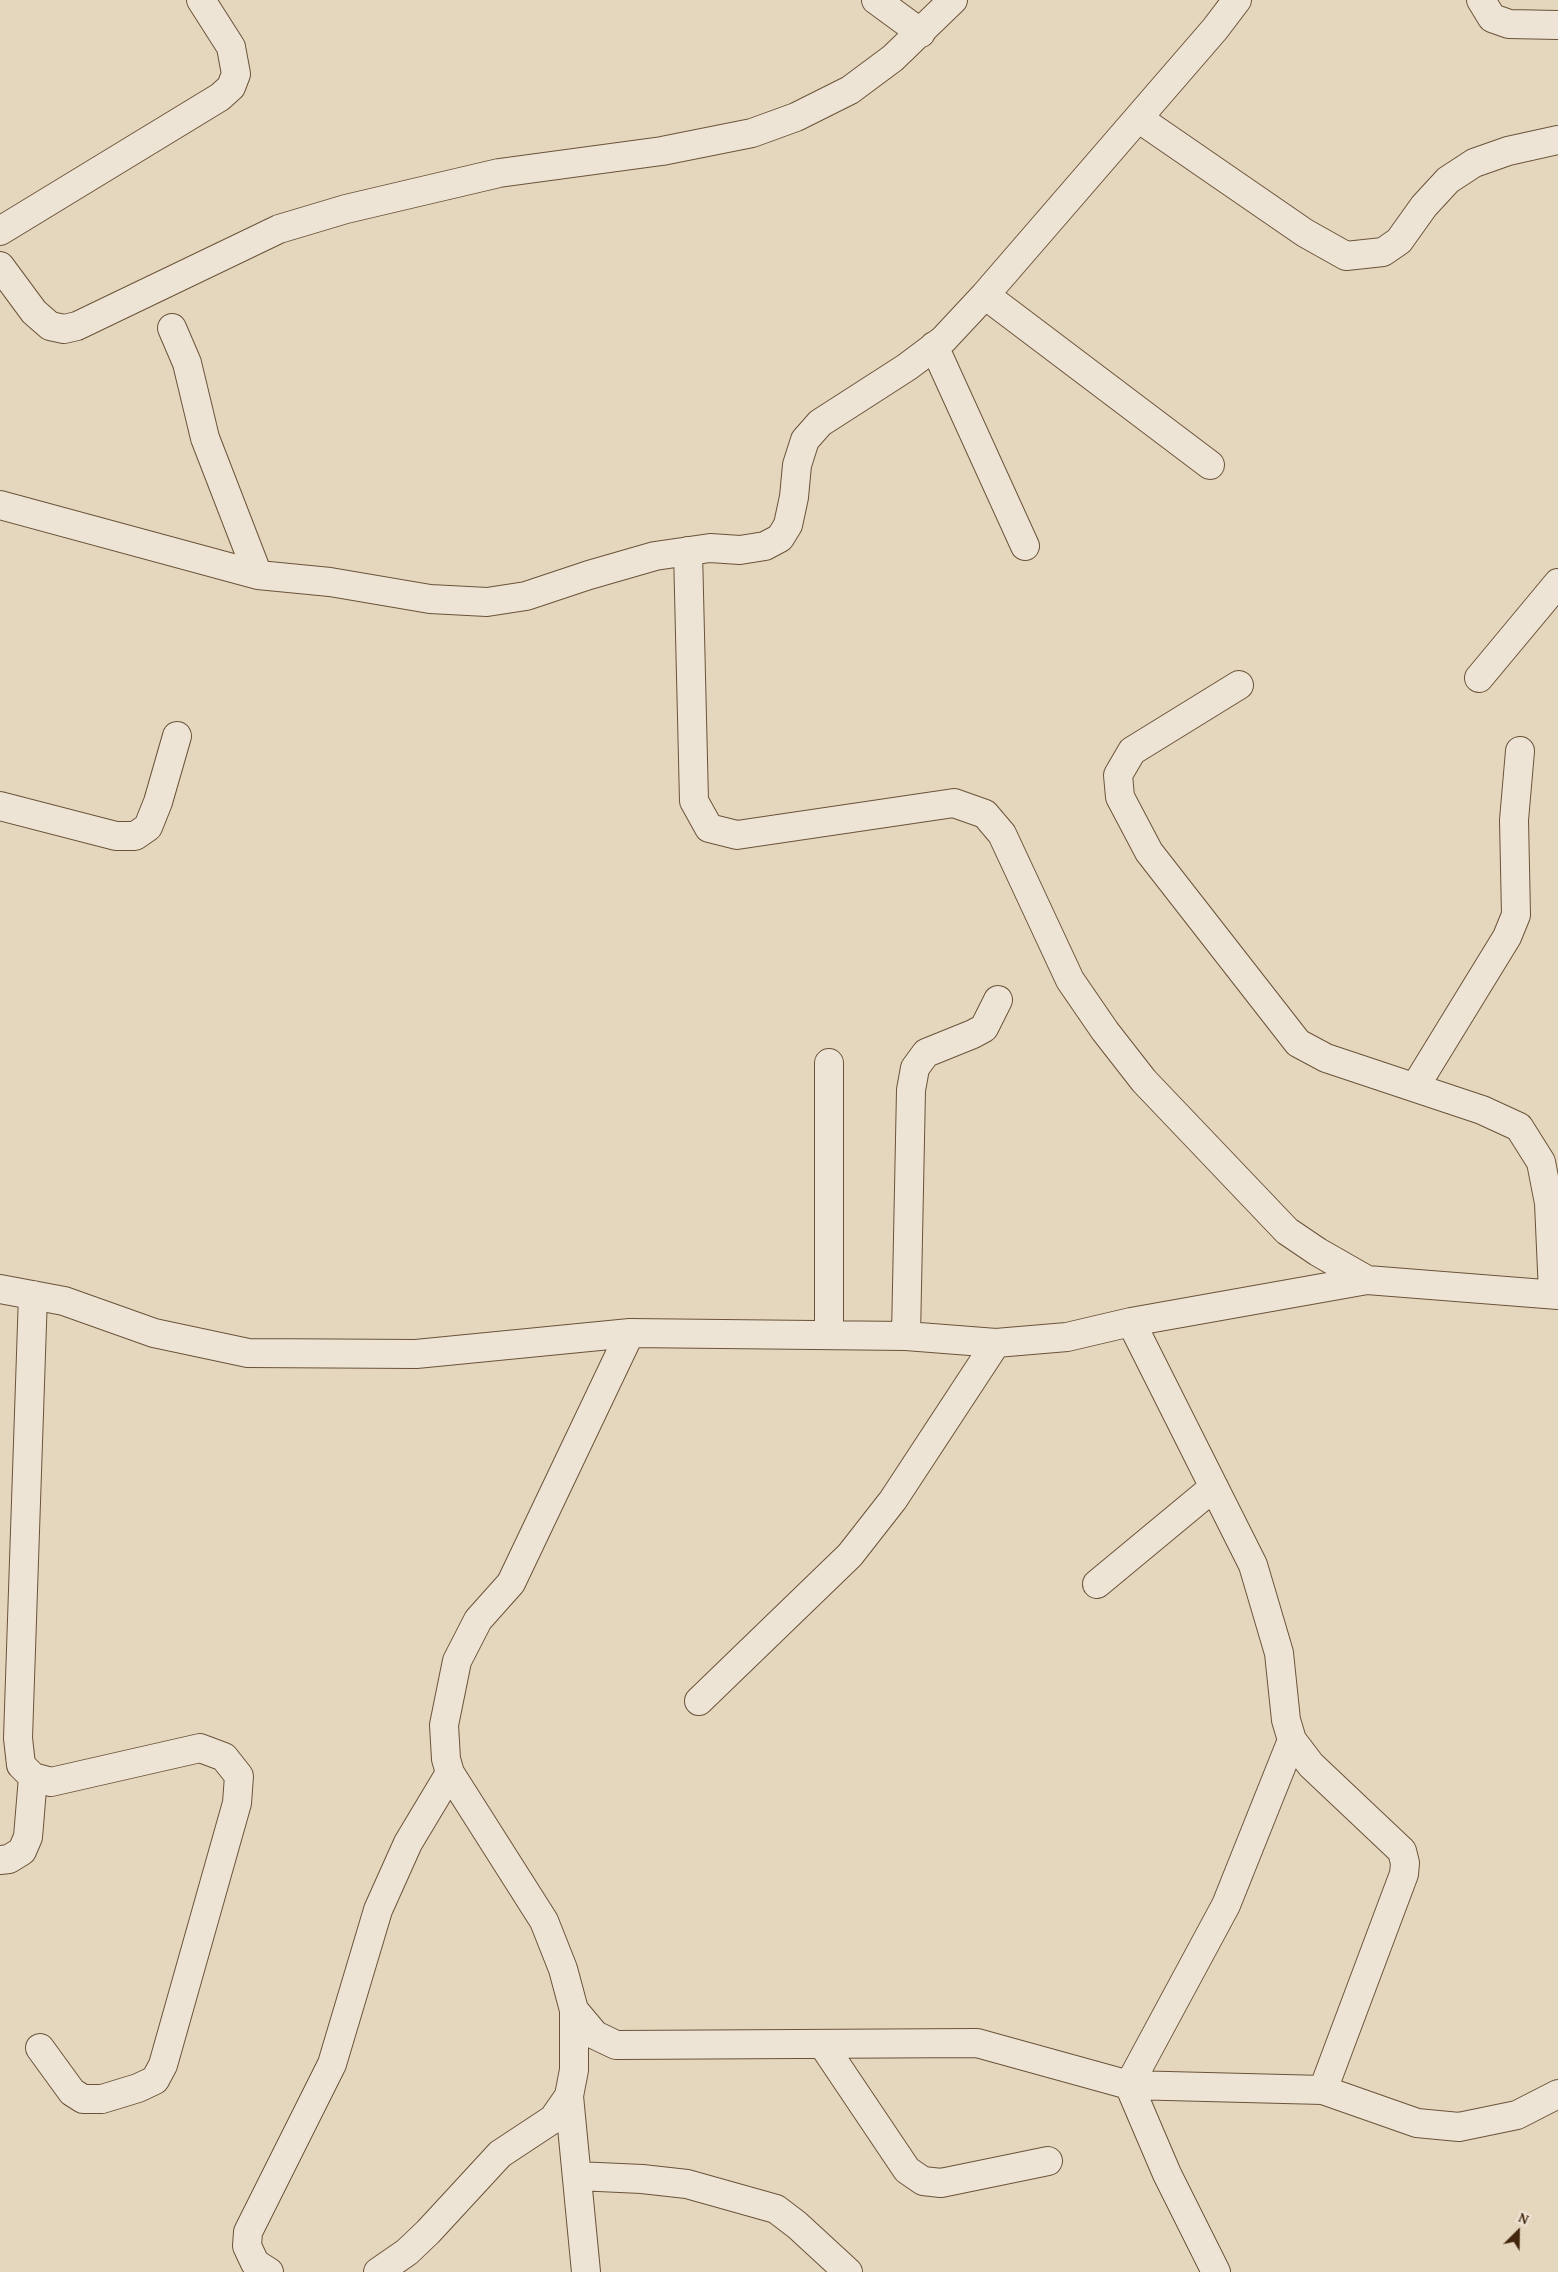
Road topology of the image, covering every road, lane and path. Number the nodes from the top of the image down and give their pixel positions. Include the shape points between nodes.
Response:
1 (201, 0) edge
2 (876, 0) edge
3 (953, 0) edge
4 (1237, 0) edge
5 (1481, 0) edge
6 (1558, 25) edge
7 (920, 32) junction
8 (1138, 118) junction
9 (1558, 140) edge
10 (0, 231) edge
11 (0, 266) edge
12 (985, 295) junction
13 (172, 328) dead end
14 (934, 346) junction
15 (1210, 465) dead end
16 (0, 505) edge
17 (1025, 546) dead end
18 (688, 551) junction
19 (258, 576) junction
20 (1558, 582) edge
21 (1479, 678) dead end
22 (1239, 685) dead end
23 (176, 736) dead end
24 (1520, 751) dead end
25 (0, 806) edge
26 (998, 1000) dead end
27 (829, 1063) dead end
28 (1415, 1088) junction
29 (1368, 1280) junction
30 (0, 1289) edge
31 (1555, 1294) edge
32 (33, 1295) junction
33 (1131, 1322) junction
34 (630, 1333) junction
35 (829, 1335) junction
36 (906, 1336) junction
37 (996, 1343) junction
38 (1214, 1488) junction
39 (1097, 1584) dead end
40 (700, 1701) dead end
41 (1292, 1740) junction
42 (450, 1773) junction
43 (33, 1777) junction
44 (0, 1860) edge
45 (574, 2010) junction
46 (823, 2045) junction
47 (40, 2048) dead end
48 (1129, 2085) junction
49 (1323, 2090) junction
50 (1558, 2094) edge
51 (569, 2096) junction
52 (1048, 2161) dead end
53 (577, 2176) junction
54 (269, 2272) edge
55 (378, 2272) edge
56 (586, 2272) edge
57 (848, 2272) edge
58 (1216, 2272) edge

1 - 10 street via 231,47 236,74 231,87 220,97
2 - 7 street
3 - 7 street
4 - 8 street
5 - 6 street via 1492,18 1509,24
7 - 11 street via 893,58 850,90 796,118 752,133 662,151 499,173 336,212 279,229 77,326 64,329 50,326 34,312
8 - 9 street via 1306,233 1346,256 1383,252 1399,241 1448,180 1474,163 1508,151
8 - 12 street
12 - 14 street
12 - 15 street
13 - 19 street via 187,363 205,438
14 - 17 street
14 - 18 street via 820,423 805,440 797,465 788,525 780,538 764,546 740,550 710,548
16 - 19 street
18 - 19 street via 655,556 526,596 487,602 430,599 330,582
18 - 29 street via 694,801 709,828 737,835 954,803 985,814 1002,834 1070,980 1144,1081 1287,1231
20 - 21 street
22 - 28 street via 1132,751 1118,775 1120,797 1150,852 1298,1043 1326,1058
23 - 25 street via 148,827 135,836 116,836
24 - 28 street via 1514,820 1516,915 1507,937
26 - 36 street via 984,1028 926,1053 915,1068 911,1090
27 - 35 street
28 - 31 street via 1482,1110 1519,1128 1541,1162 1549,1203
29 - 31 street
29 - 33 street
30 - 32 street
32 - 34 street via 64,1301 154,1333 248,1353 416,1354
32 - 43 street via 18,1738 22,1765
33 - 37 street via 1066,1337
33 - 38 street
34 - 35 street
34 - 42 street via 511,1583 478,1620 457,1661 444,1725
35 - 36 street
36 - 37 street
37 - 40 street via 893,1500 850,1555
38 - 39 street
38 - 41 street via 1253,1565 1279,1653 1286,1720
41 - 48 street via 1226,1905
41 - 49 street via 1311,1765 1393,1839 1402,1851 1405,1863 1392,1908
42 - 45 street via 544,1921 563,1969
42 - 54 street via 408,1843 378,1910 332,2064 248,2232 247,2246 255,2263
43 - 44 street via 28,1837 22,1851
43 - 47 street via 51,1782 200,1748 224,1757 239,1776 237,1803 163,2066 155,2080 102,2099 83,2099 72,2092
45 - 46 street via 595,2035 616,2045
45 - 51 street via 574,2070
46 - 48 street via 977,2043
46 - 52 street via 907,2170 923,2181 941,2183
48 - 49 street
48 - 58 street via 1167,2174
49 - 50 street via 1417,2123 1459,2127 1518,2115
51 - 53 street
51 - 55 street via 553,2119 500,2154 428,2232
53 - 56 street
53 - 57 street via 687,2184 776,2209 797,2224

